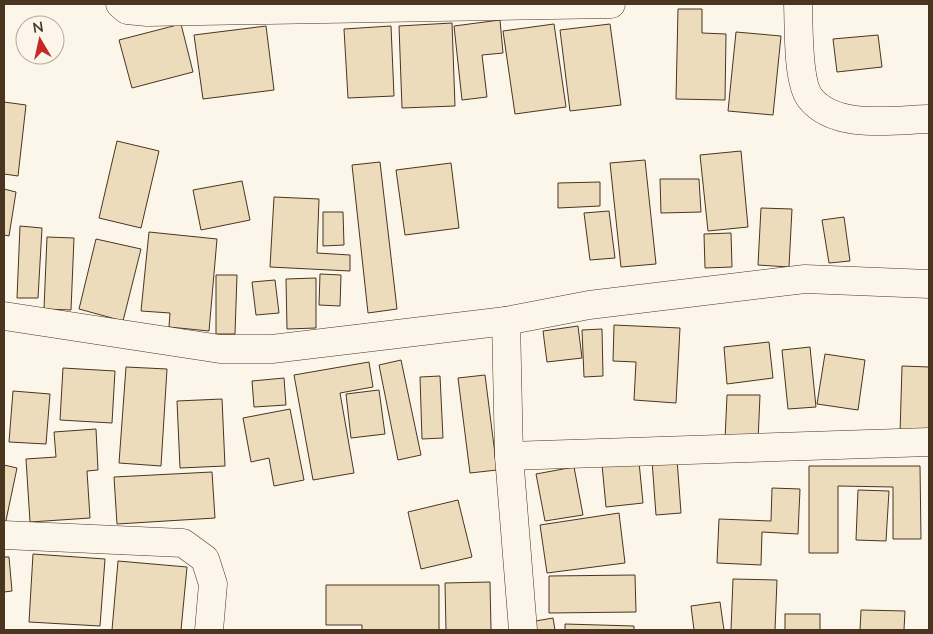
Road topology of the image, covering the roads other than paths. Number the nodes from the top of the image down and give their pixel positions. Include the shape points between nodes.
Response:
1 (120, 4) edge
2 (611, 4) edge
3 (798, 4) edge
4 (929, 119) edge
5 (929, 284) edge
6 (4, 316) edge
7 (506, 321) junction
8 (929, 442) edge
9 (509, 456) junction
10 (4, 535) edge
11 (209, 630) edge
12 (523, 630) edge

1 - 2 street via 127,10 146,12
3 - 4 street via 800,67 809,97 830,112 854,121
5 - 7 street via 806,279 589,306
6 - 7 street via 220,349 272,349
7 - 9 street
8 - 9 street
9 - 12 street
10 - 11 street via 183,543 205,560 213,584

